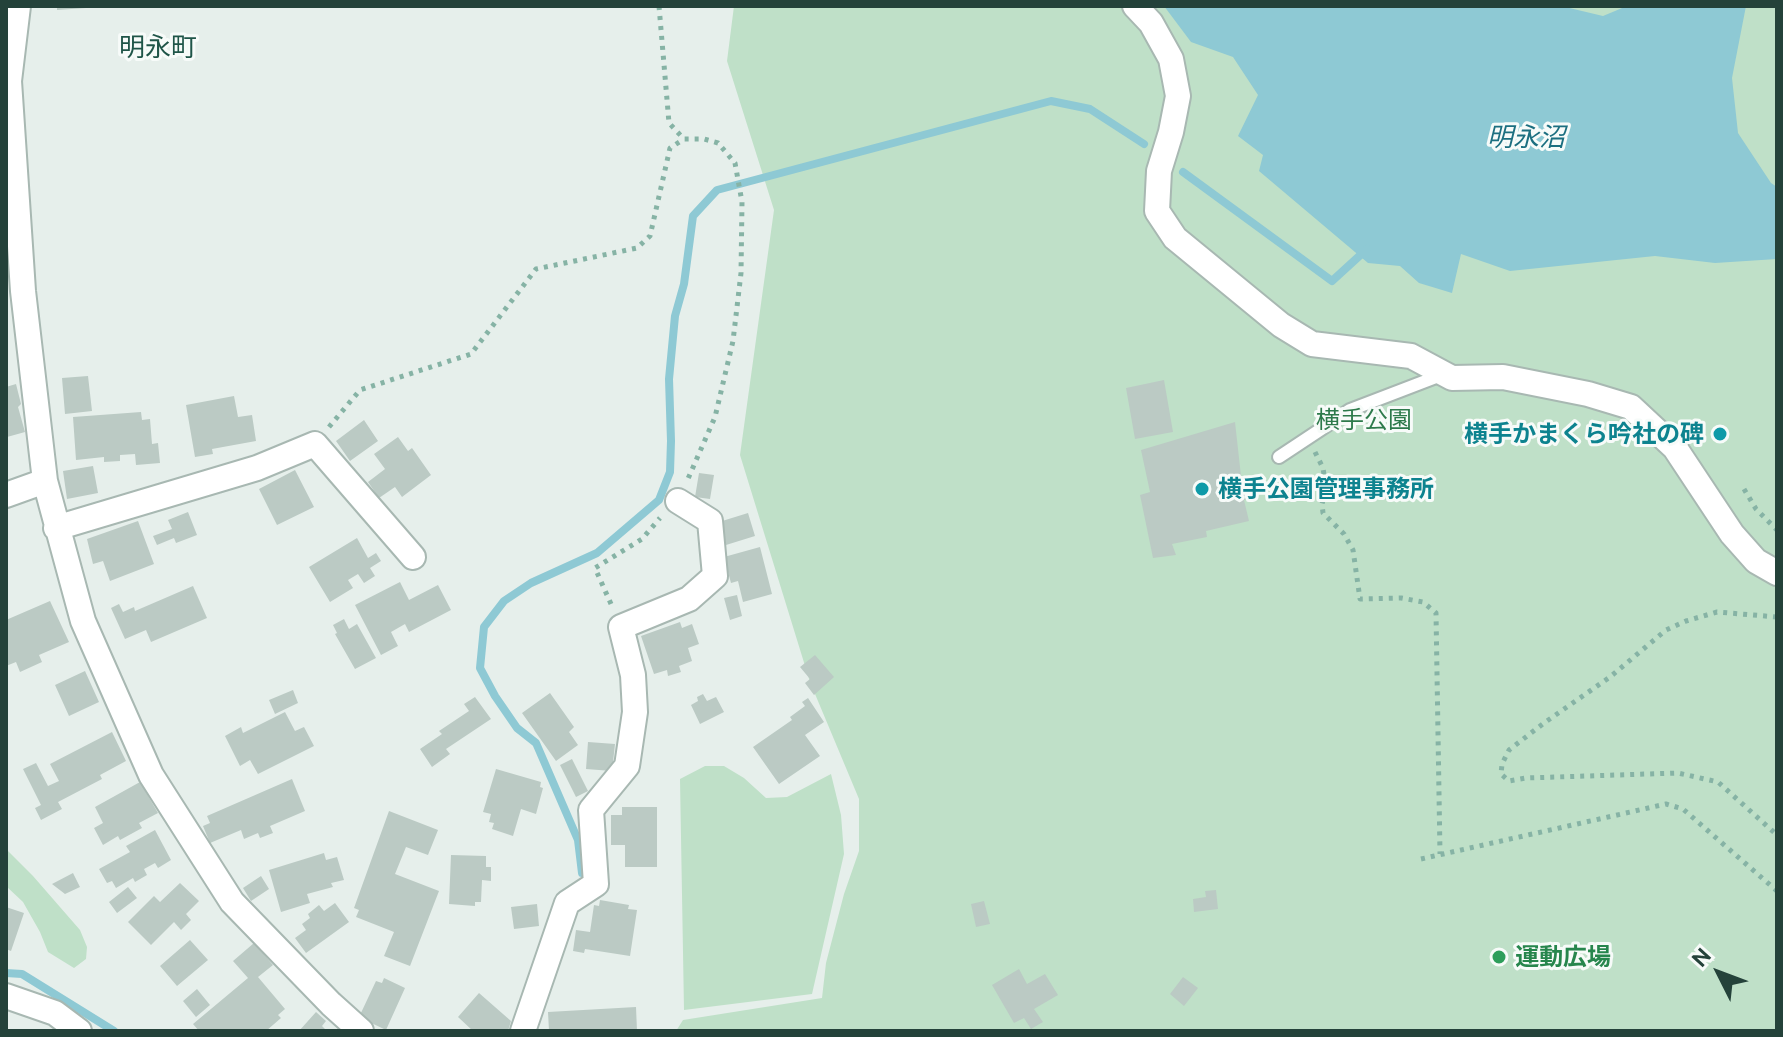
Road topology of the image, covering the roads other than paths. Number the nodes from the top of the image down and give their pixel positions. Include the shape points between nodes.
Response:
1 (18, 6) edge
2 (1135, 6) edge
3 (1444, 374) junction
4 (1279, 457) dead end
5 (45, 481) junction
6 (9, 490) edge
7 (676, 500) road end
8 (56, 528) junction
9 (413, 557) dead end
10 (1777, 573) edge
11 (6, 996) edge
12 (79, 1031) edge
13 (361, 1031) edge
14 (523, 1031) edge

1 - 5 street via 9,81 23,291
2 - 3 street via 1171,59 1178,96 1159,171 1157,211 1175,238 1312,344 1411,356
3 - 4 lane via 1350,410
3 - 10 street via 1503,377 1631,407 1675,448 1740,543
5 - 6 street
5 - 8 street
7 - 14 street via 710,521 715,576 689,599 621,627 633,675 635,712 627,766 591,810 596,884 567,903
8 - 9 street via 257,468 315,444
8 - 13 street via 83,621 151,775 232,902
11 - 12 street via 55,1013

